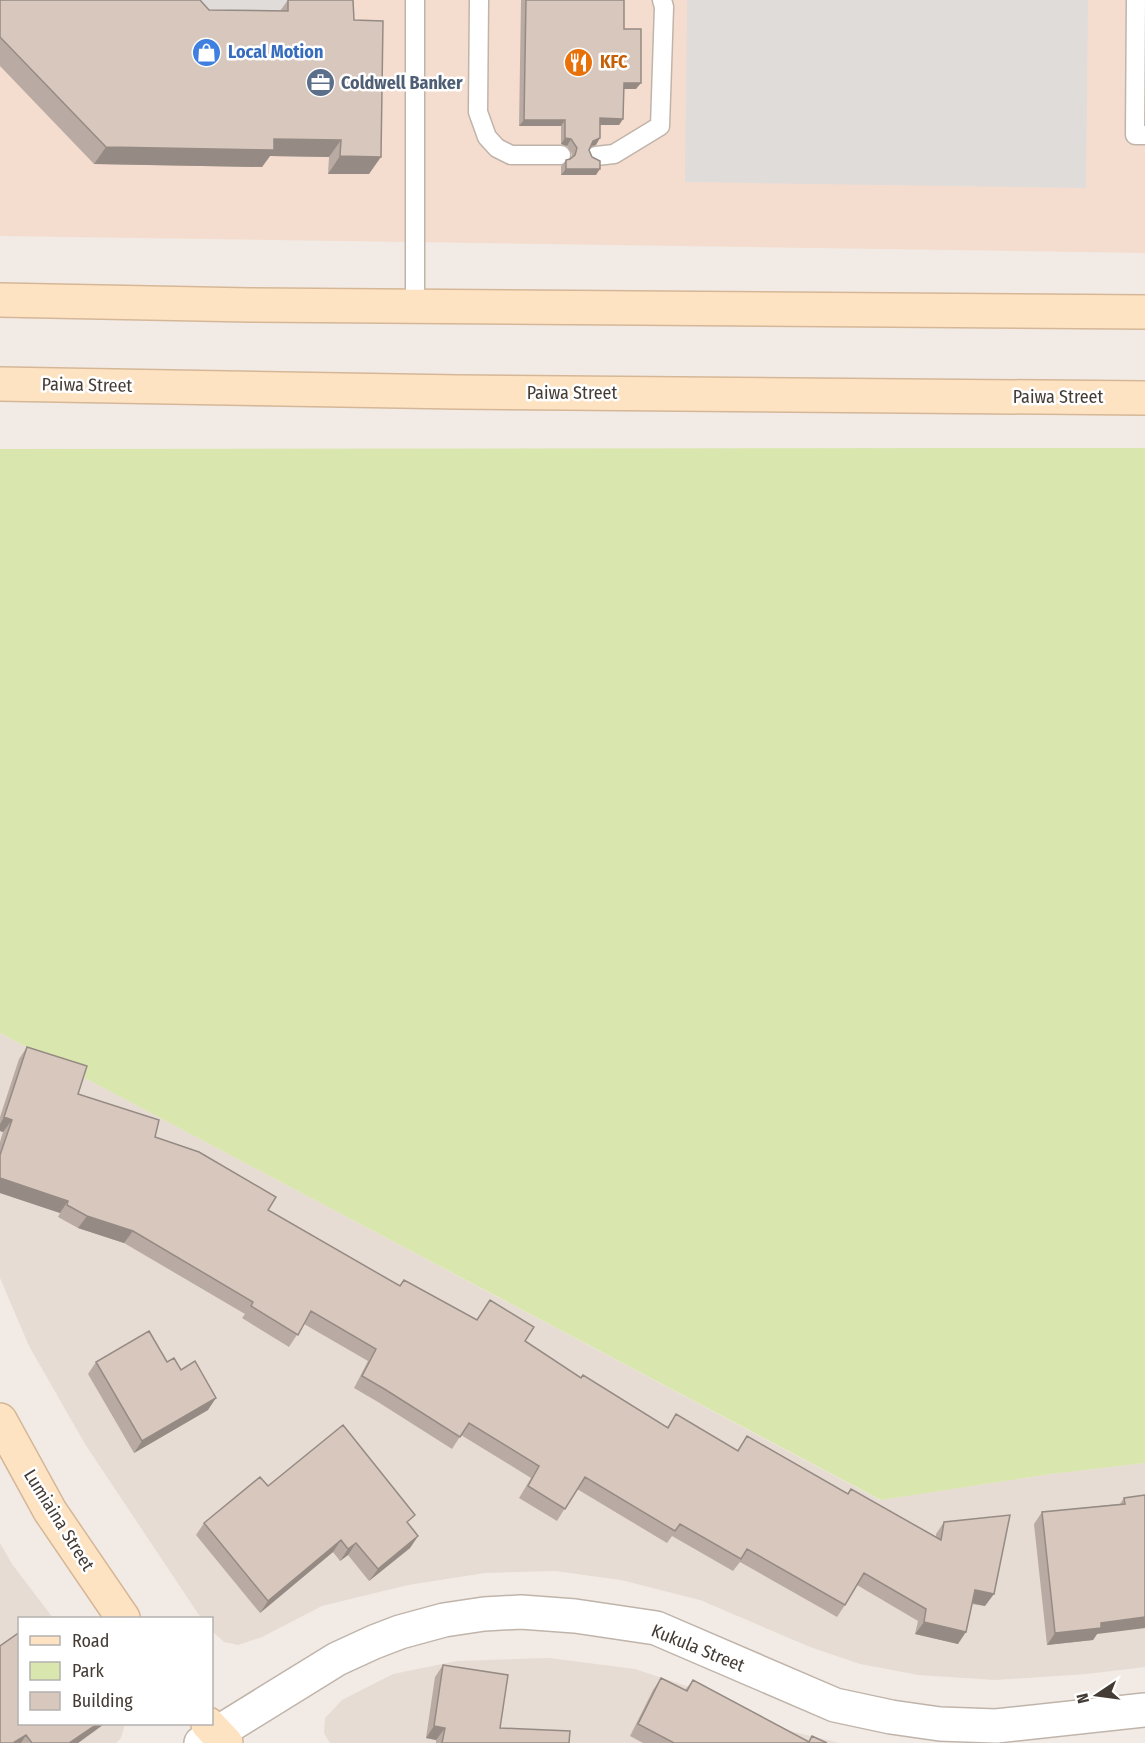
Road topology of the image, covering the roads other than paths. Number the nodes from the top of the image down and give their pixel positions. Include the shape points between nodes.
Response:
1 (415, 0) edge
2 (479, 0) edge
3 (662, 0) edge
4 (1136, 0) edge
5 (1145, 135) edge
6 (561, 155) dead end
7 (596, 156) edge
8 (0, 300) edge
9 (414, 306) junction
10 (1145, 312) edge
11 (0, 384) edge
12 (1145, 398) edge
13 (0, 1420) edge
14 (122, 1617) edge
15 (1145, 1710) edge
16 (213, 1736) edge

1 - 9 lane
2 - 6 lane via 478,112 487,137 511,155
3 - 7 lane via 660,126 614,154
4 - 5 lane via 1135,135
8 - 9 main road
9 - 10 main road
11 - 12 main road, Paiwa Street
13 - 14 main road, Lumiaina Street via 50,1511
15 - 16 street, Kukula Street via 996,1726 891,1718 835,1705 656,1628 521,1612 444,1620 374,1642 337,1659

